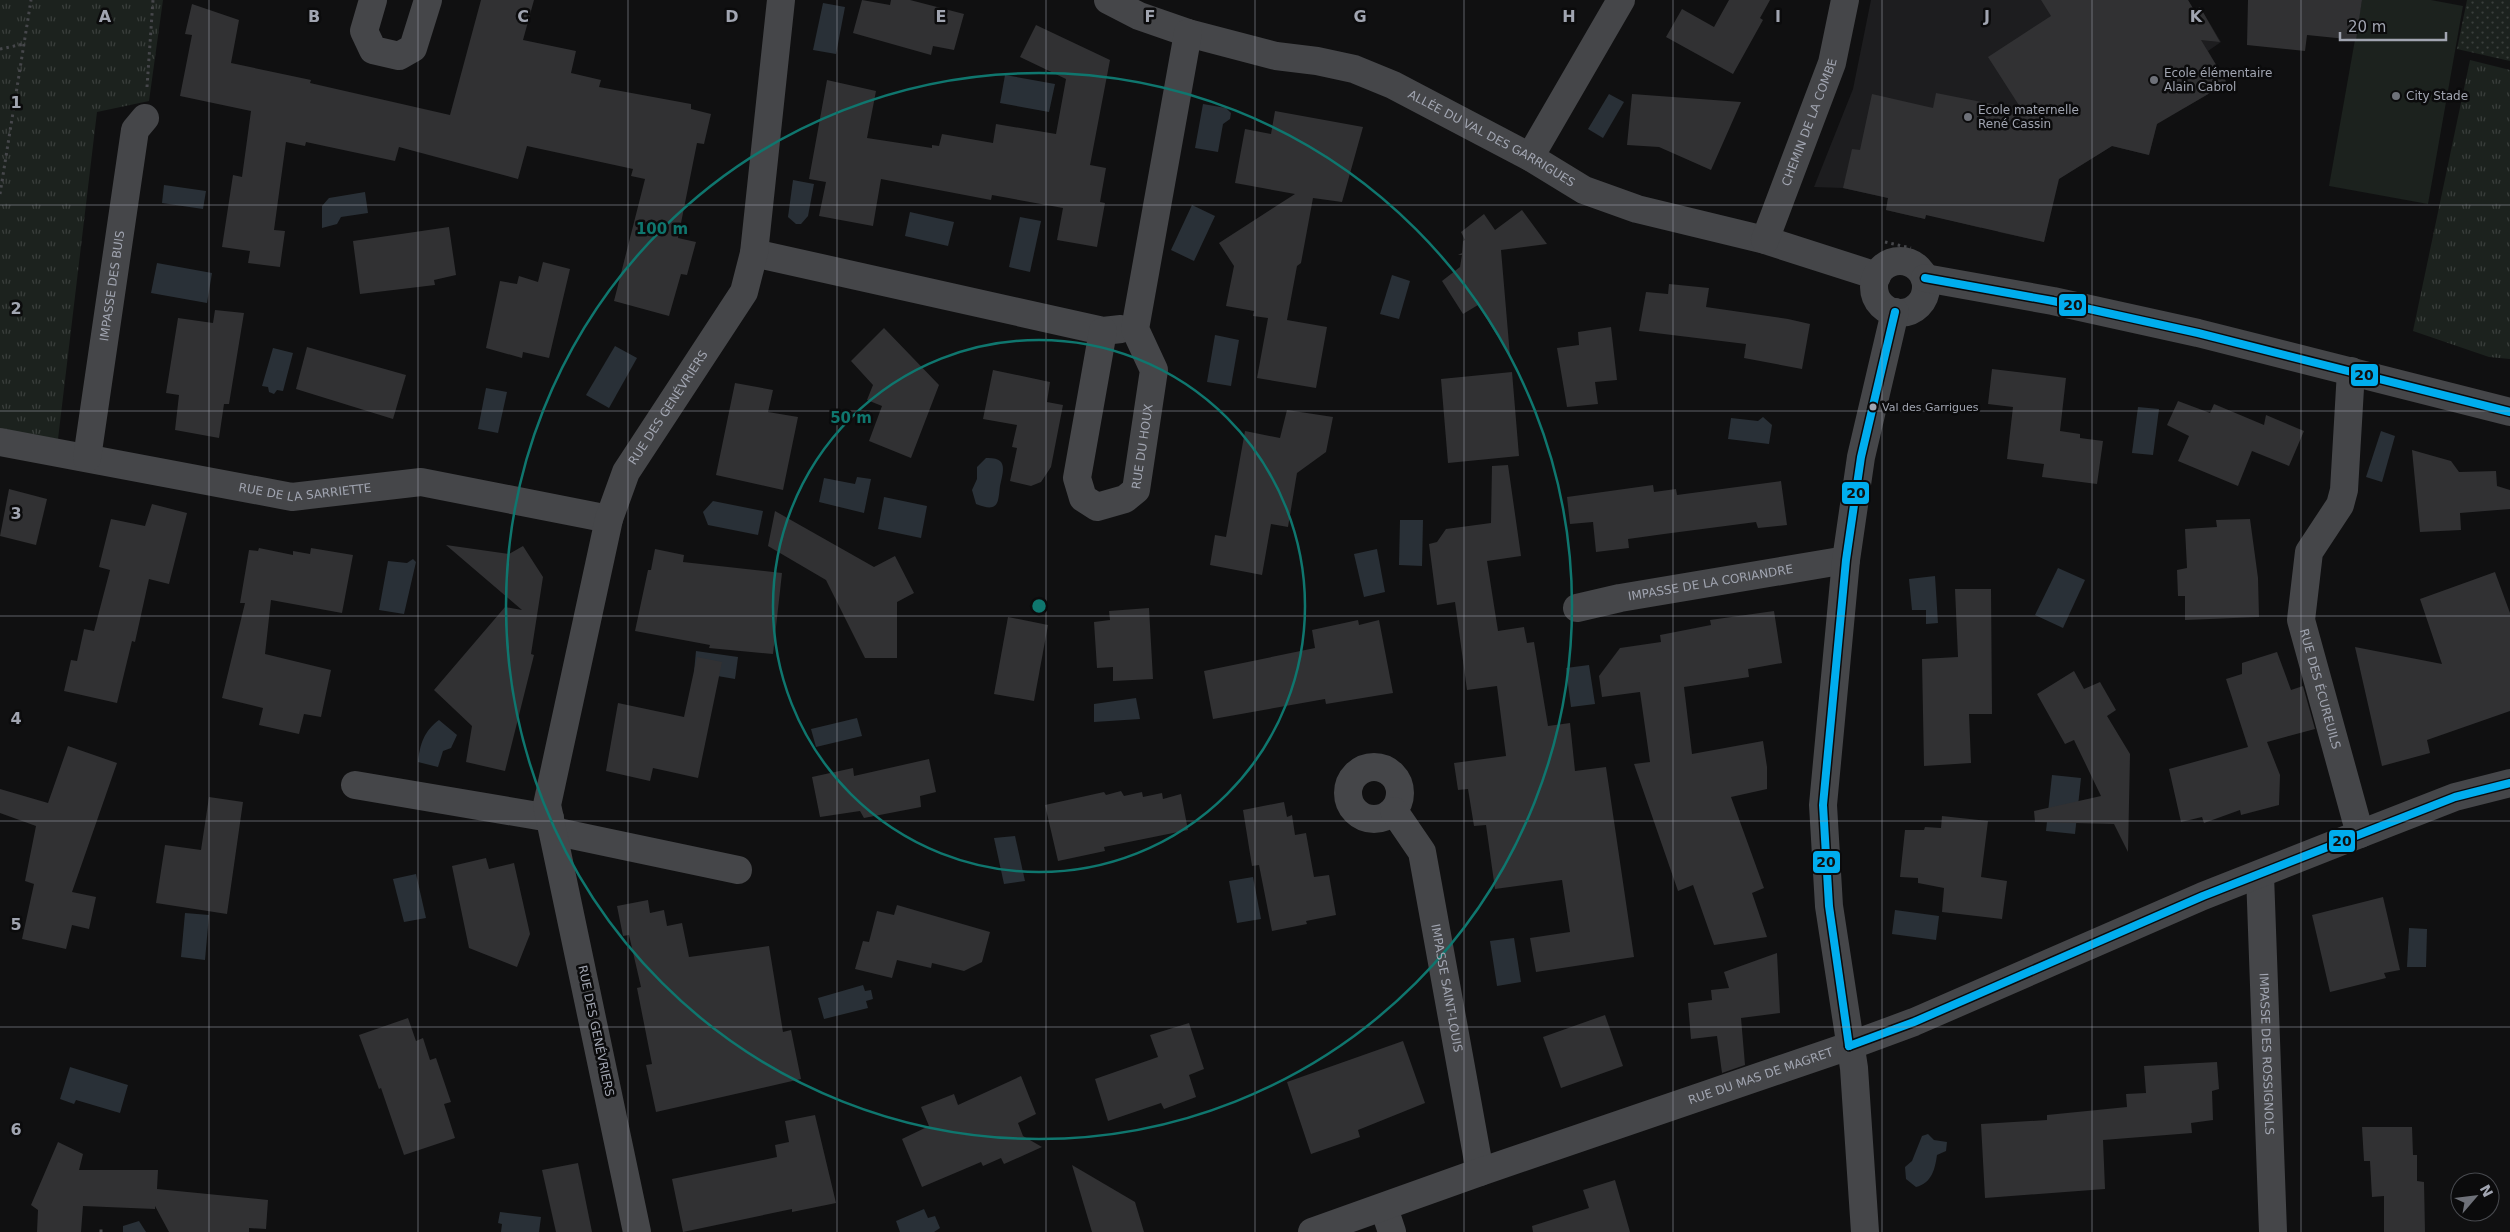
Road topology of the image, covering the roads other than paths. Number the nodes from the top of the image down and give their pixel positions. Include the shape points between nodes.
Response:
1 (373, 0) edge
2 (428, 0) edge
3 (781, 0) edge
4 (1108, 0) edge
5 (1621, 0) edge
6 (1845, 0) edge
7 (1188, 33) junction
8 (146, 118) road end
9 (1530, 157) junction
10 (1766, 240) junction
11 (754, 253) junction
12 (1877, 276) junction
13 (1925, 278) junction
14 (1895, 312) junction
15 (1135, 328) junction
16 (1103, 331) junction
17 (2352, 371) junction
18 (2510, 412) edge
19 (0, 442) edge
20 (87, 458) junction
21 (609, 519) junction
22 (1846, 560) junction
23 (1577, 608) dead end
24 (2510, 784) edge
25 (355, 785) dead end
26 (1394, 811) dead end
27 (551, 824) junction
28 (2360, 834) junction
29 (738, 870) dead end
30 (2260, 875) junction
31 (1849, 1046) junction
32 (1480, 1172) junction
33 (1388, 1220) edge
34 (637, 1232) edge
35 (1312, 1232) edge
36 (1865, 1232) edge
37 (2273, 1232) edge

1 - 2 street via 364,31 373,50 399,56 414,48
3 - 11 street, RUE DES GENÉVRIERS
4 - 7 street, ALLÉE DU VAL DES GARRIGUES via 1139,16
5 - 9 street
6 - 10 street, CHEMIN DE LA COMBE via 1832,64
7 - 9 street, ALLÉE DU VAL DES GARRIGUES via 1276,56 1354,69 1393,85
7 - 15 street
8 - 20 street, IMPASSE DES BUIS via 134,130
9 - 10 street, ALLÉE DU VAL DES GARRIGUES via 1584,190 1628,206
10 - 12 street, ALLÉE DU VAL DES GARRIGUES
11 - 16 street
11 - 21 street, RUE DES GENÉVRIERS via 744,292 626,472
12 - 13 street via 1889,264 1906,262
12 - 14 street via 1874,291 1877,298 1887,309
13 - 14 street via 1922,301 1910,311
13 - 17 street via 2053,301
14 - 22 street via 1861,457
15 - 16 street
15 - 16 street, RUE DU HOUX via 1154,370 1136,490 1126,500 1097,507 1083,498 1077,478
17 - 18 street
17 - 28 street, RUE DES ÉCUREUILS via 2344,490 2340,505 2310,552 2300,620
19 - 20 street, RUE DE LA SARRIETTE
20 - 21 street, RUE DE LA SARRIETTE via 292,497 421,482
21 - 27 street, RUE DES GENÉVRIERS via 547,805
22 - 23 street, IMPASSE DE LA CORIANDRE
22 - 31 street via 1823,805 1829,906
24 - 28 street, RUE DU MAS DE MAGRET via 2455,797
25 - 27 street
26 - 32 street, IMPASSE SAINT-LOUIS via 1422,852
27 - 29 street
27 - 34 street, RUE DES GENÉVRIERS
28 - 30 street, RUE DU MAS DE MAGRET
30 - 31 street, RUE DU MAS DE MAGRET via 2203,896 1914,1022
30 - 37 street, IMPASSE DES ROSSIGNOLS
31 - 32 street, RUE DU MAS DE MAGRET
31 - 36 street via 1854,1068
32 - 33 street, RUE DU MAS DE MAGRET
33 - 35 street, RUE DU MAS DE MAGRET

